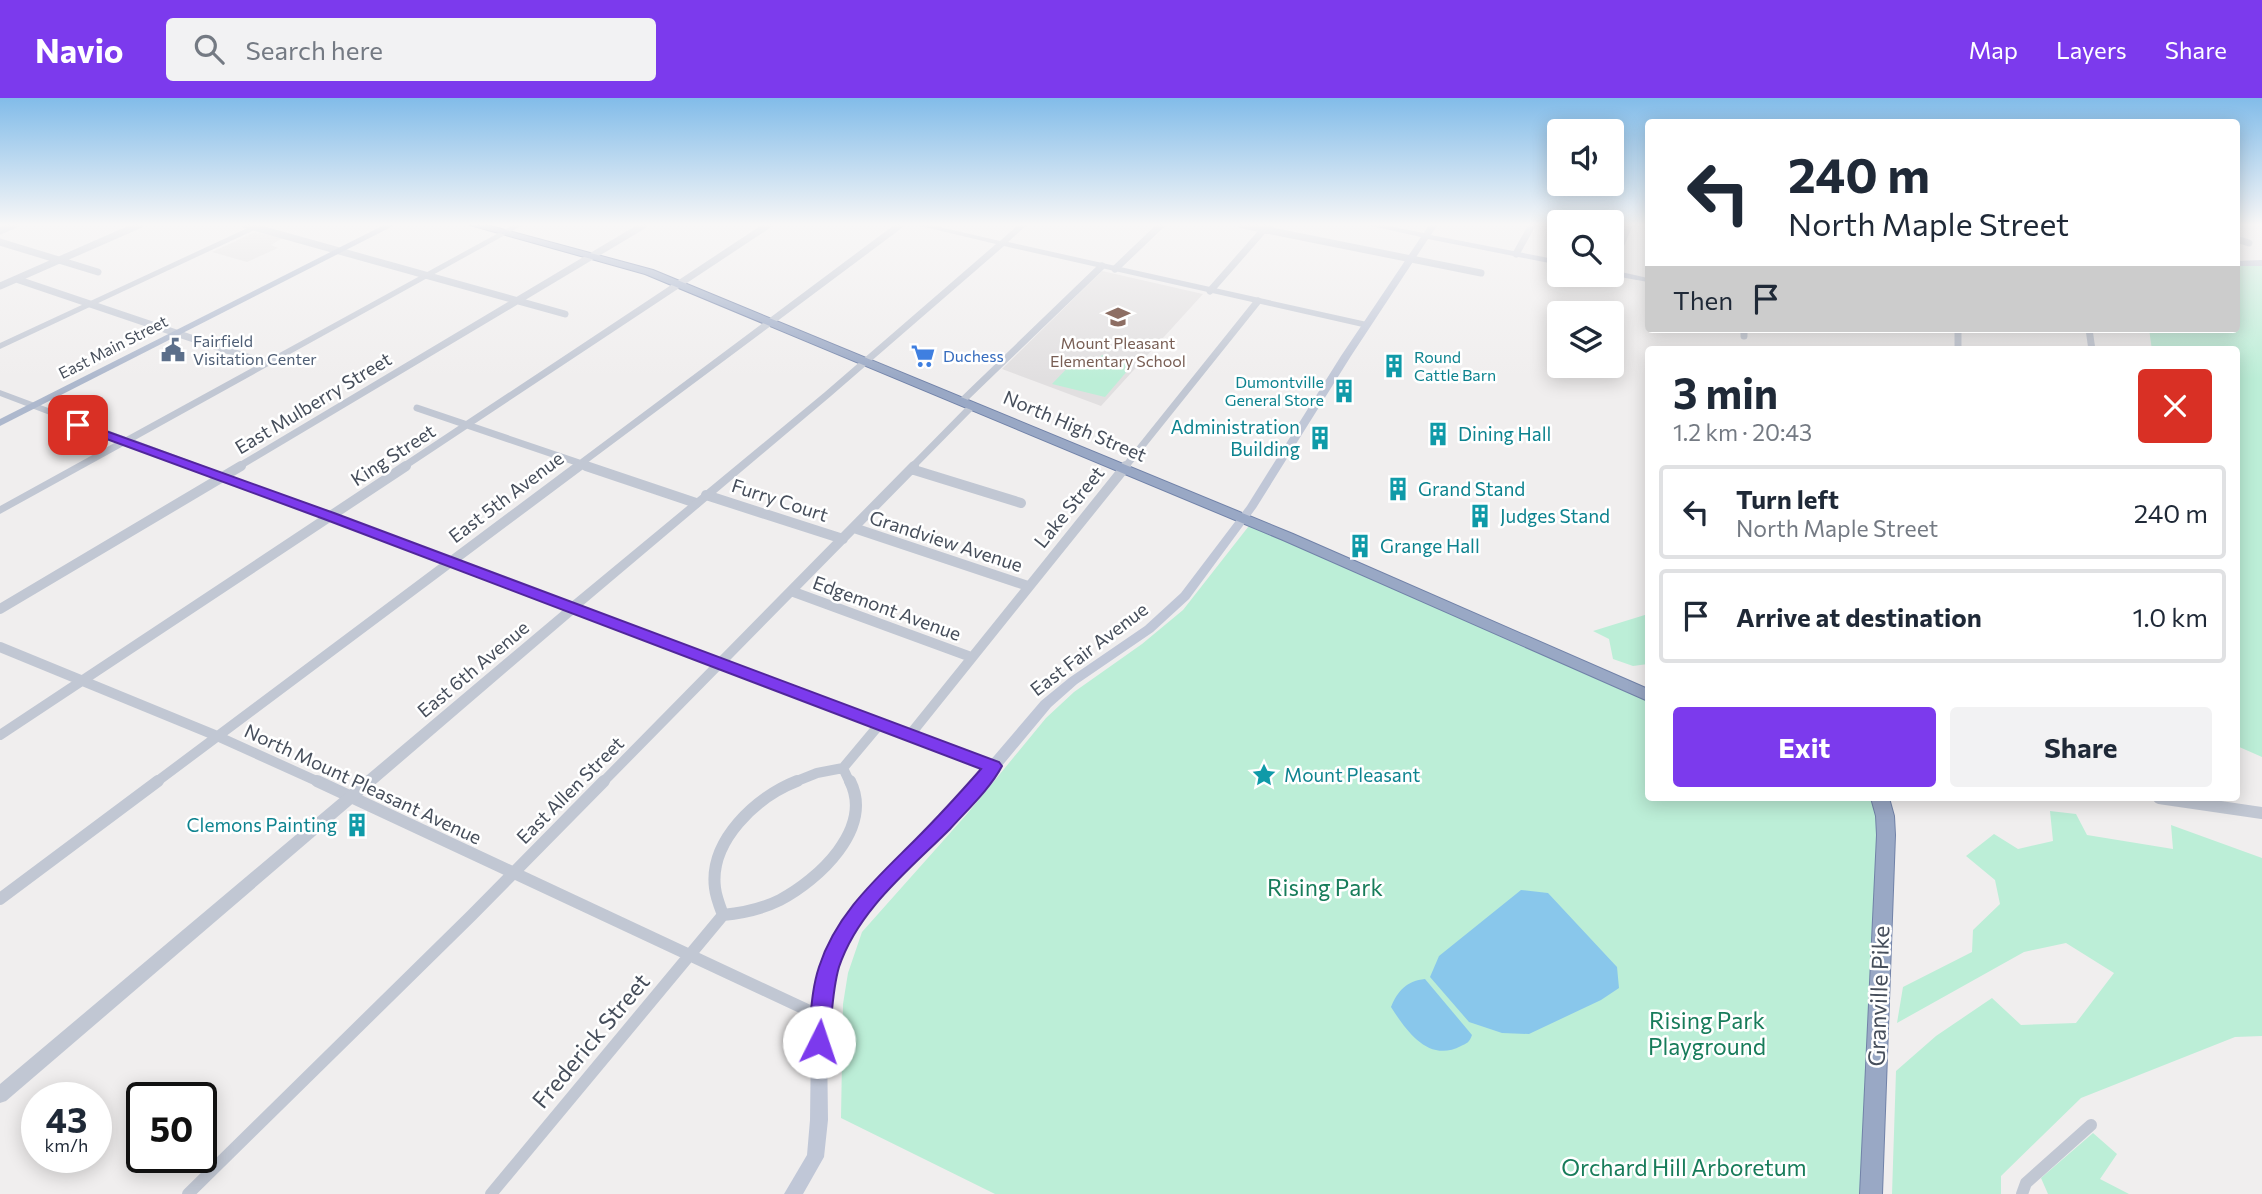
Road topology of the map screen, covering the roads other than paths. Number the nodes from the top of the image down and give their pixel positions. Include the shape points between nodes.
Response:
1 (22, 276) edge
2 (149, 276) edge
3 (290, 276) edge
4 (424, 276) edge
5 (430, 276) edge
6 (559, 276) edge
7 (658, 276) edge
8 (690, 276) edge
9 (832, 276) edge
10 (963, 276) edge
11 (1092, 276) edge
12 (1146, 276) edge
13 (1223, 276) edge
14 (1399, 276) edge
15 (16, 279) junction
16 (678, 284) junction
17 (0, 286) edge
18 (1210, 291) junction
19 (518, 301) junction
20 (1258, 301) junction
21 (91, 304) junction
22 (565, 314) dead end
23 (771, 322) junction
24 (1367, 325) junction
25 (178, 332) junction
26 (0, 346) edge
27 (865, 361) junction
28 (265, 362) junction
29 (0, 393) edge
30 (967, 404) junction
31 (31, 407) junction
32 (416, 408) dead end
33 (0, 423) edge
34 (467, 425) junction
35 (123, 442) junction
36 (581, 463) junction
37 (911, 469) junction
38 (1123, 469) junction
39 (223, 477) junction
40 (701, 499) junction
41 (1021, 503) dead end
42 (0, 511) edge
43 (329, 516) junction
44 (1244, 519) junction
45 (854, 528) junction
46 (843, 539) junction
47 (448, 563) junction
48 (1028, 586) junction
49 (791, 591) junction
50 (0, 609) edge
51 (574, 609) junction
52 (0, 648) edge
53 (971, 657) junction
54 (719, 664) junction
55 (81, 681) junction
56 (1645, 694) edge
57 (879, 725) junction
58 (0, 735) edge
59 (217, 736) junction
60 (909, 736) junction
61 (993, 766) junction
62 (843, 768) junction
63 (352, 797) junction
64 (1881, 801) edge
65 (2180, 801) edge
66 (2262, 813) edge
67 (513, 873) junction
68 (0, 899) edge
69 (723, 915) junction
70 (690, 956) junction
71 (820, 1016) junction
72 (0, 1095) edge
73 (2091, 1125) dead end
74 (188, 1194) edge
75 (491, 1194) edge
76 (793, 1194) edge
77 (1871, 1194) edge
78 (2022, 1194) edge

1 - 15 street
2 - 21 street
3 - 25 main road, East Main Street
4 - 28 street
5 - 19 street
6 - 19 street, East Mulberry Street
7 - 16 highway, North High Street
8 - 16 street, King Street
9 - 23 street, East 5th Avenue
10 - 27 street, East 6th Avenue
11 - 30 street, East Allen Street
12 - 18 street
13 - 18 street
14 - 24 main road, East Fair Avenue
15 - 17 street
15 - 21 street
16 - 23 highway, North High Street
16 - 34 street, King Street
18 - 20 street
19 - 22 street
19 - 39 street, East Mulberry Street
20 - 24 street
20 - 38 street, Lake Street
21 - 25 street
21 - 26 street
23 - 27 highway, North High Street
23 - 36 street, East 5th Avenue
24 - 44 main road, East Fair Avenue
25 - 28 street
25 - 31 main road, East Main Street
27 - 30 highway, North High Street
27 - 40 street, East 6th Avenue
28 - 35 street
29 - 31 street
30 - 37 street, East Allen Street
30 - 38 highway, North High Street
31 - 33 main road, East Main Street
31 - 35 street
32 - 34 street, Furry Court
34 - 36 street, Furry Court
34 - 43 street, King Street
35 - 39 street
35 - 42 street
36 - 40 street, Furry Court
36 - 47 street, East 5th Avenue
37 - 41 street
37 - 45 street, East Allen Street
38 - 44 highway, North High Street
38 - 48 street, Lake Street
39 - 43 street
39 - 50 street, East Mulberry Street
40 - 46 street, Furry Court
40 - 51 street, East 6th Avenue
43 - 47 street
43 - 55 street, King Street
44 - 56 highway, North High Street
44 - 61 main road, East Fair Avenue via 1175,606 1046,704
45 - 46 street, East Allen Street
45 - 48 street, Grandview Avenue
46 - 49 street, East Allen Street
47 - 51 street
47 - 59 street, East 5th Avenue
48 - 53 street, Lake Street
49 - 53 street, Edgemont Avenue
49 - 54 street, East Allen Street
51 - 54 street
51 - 63 street, East 6th Avenue
52 - 55 street, North Mount Pleasant Avenue
53 - 60 street, Lake Street
54 - 57 street
54 - 67 street, East Allen Street
55 - 58 street, King Street
55 - 59 street, North Mount Pleasant Avenue
57 - 60 street
57 - 62 street
59 - 63 street, North Mount Pleasant Avenue
59 - 68 street, East 5th Avenue
60 - 61 street
61 - 71 main road, East Fair Avenue via 848,925 833,954
62 - 69 street via 781,786 732,832 714,871 714,892
62 - 69 street via 852,784 855,813 850,830 822,869 782,900
63 - 67 street, North Mount Pleasant Avenue
63 - 72 street, East 6th Avenue
64 - 77 highway, Granville Pike via 1886,835
65 - 66 street
67 - 70 street, North Mount Pleasant Avenue
67 - 74 street, East Allen Street
69 - 70 street, Frederick Street
70 - 71 street, North Mount Pleasant Avenue
70 - 75 street, Frederick Street
71 - 76 main road, East Fair Avenue via 818,1144 816,1157
73 - 78 street via 2026,1183

